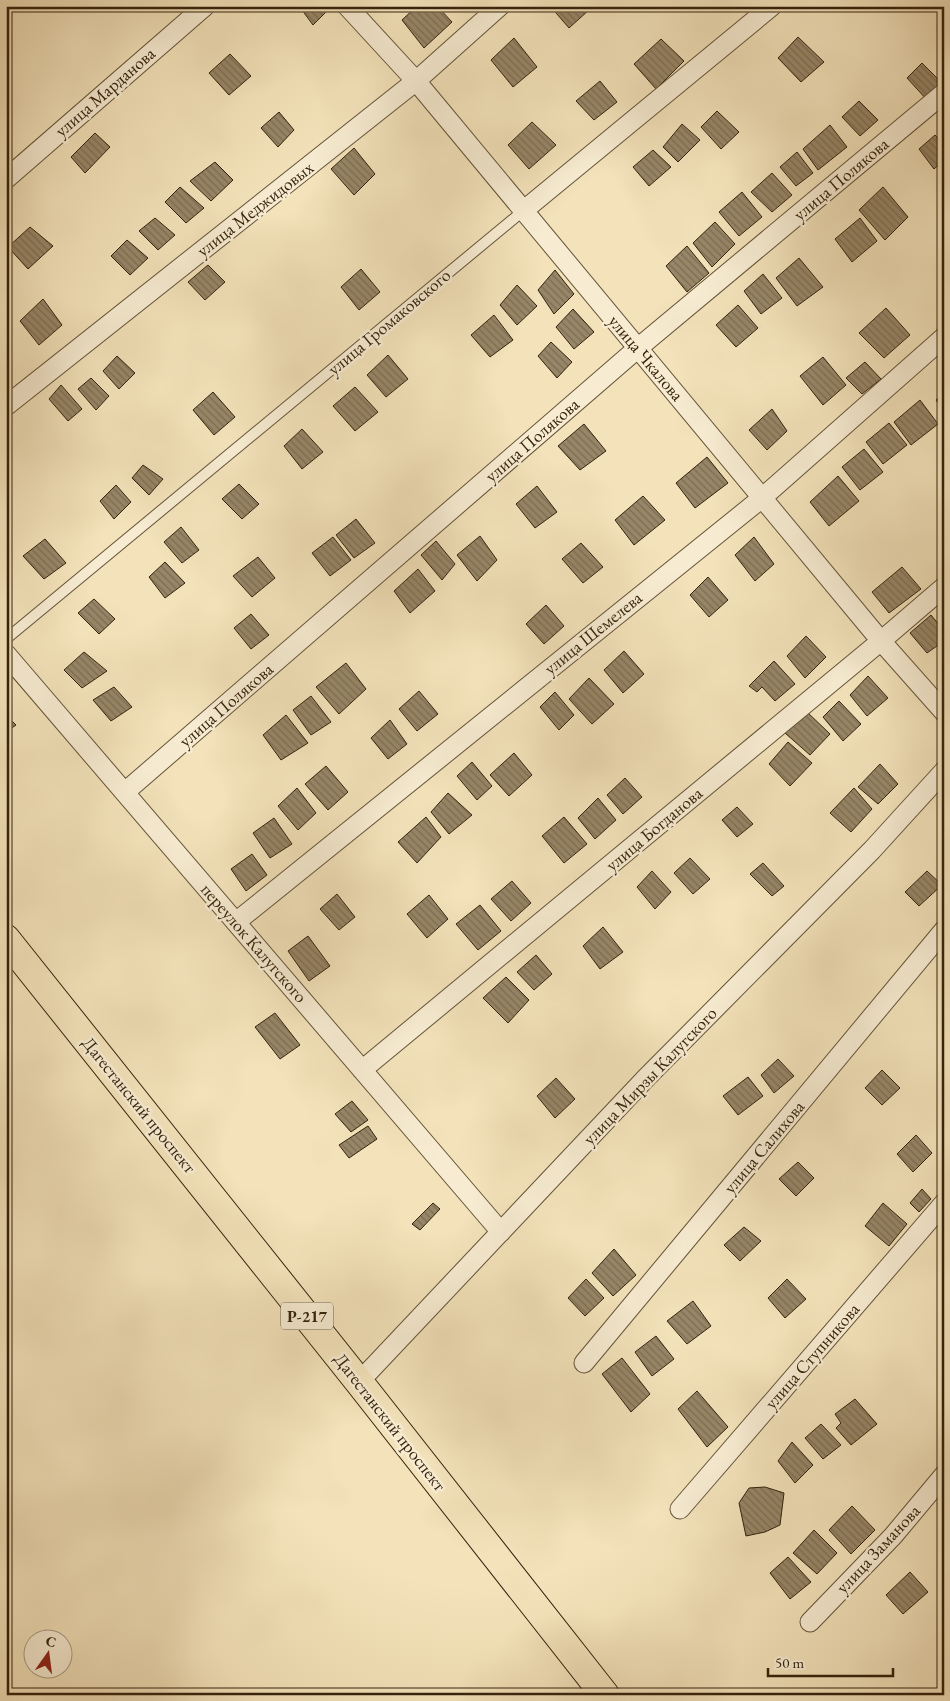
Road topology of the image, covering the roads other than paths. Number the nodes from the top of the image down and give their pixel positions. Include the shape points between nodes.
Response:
1 (205, 6) edge
2 (347, 6) edge
3 (500, 6) edge
4 (772, 6) edge
5 (416, 81) junction
6 (944, 93) edge
7 (6, 179) edge
8 (524, 211) junction
9 (944, 337) edge
10 (638, 348) junction
11 (6, 406) edge
12 (762, 498) junction
13 (944, 587) edge
14 (6, 639) edge
15 (881, 641) junction
16 (6, 654) edge
17 (944, 712) edge
18 (944, 771) edge
19 (125, 792) junction
20 (236, 922) junction
21 (944, 930) edge
22 (6, 939) edge
23 (362, 1070) junction
24 (944, 1203) edge
25 (501, 1232) junction
26 (584, 1363) dead end
27 (359, 1382) junction
28 (944, 1475) edge
29 (680, 1509) dead end
30 (810, 1622) dead end
31 (605, 1695) edge

1 - 7 street, улица Марданова
2 - 5 street, улица Чкалова
3 - 5 street, улица Меджидовых
4 - 8 street, улица Громаковского
5 - 8 street, улица Чкалова
5 - 11 street, улица Меджидовых
6 - 10 street, улица Полякова
8 - 10 street, улица Чкалова
8 - 14 lane, улица Громаковского
9 - 12 street, улица Шемелева
10 - 12 street, улица Чкалова
10 - 19 street, улица Полякова
12 - 15 street, улица Чкалова
12 - 20 street, улица Шемелева
13 - 15 street, улица Богданова
15 - 17 street, улица Чкалова
15 - 23 street, улица Богданова
16 - 19 street, переулок Калугского
18 - 25 street, улица Мирзы Калугского via 872,850 645,1079
19 - 20 street, переулок Калугского
20 - 23 street, переулок Калугского
21 - 26 street, улица Салихова
22 - 27 highway, Дагестанский проспект / Р-217
23 - 25 street, переулок Калугского
24 - 29 street, улица Ступникова
25 - 27 street, улица Мирзы Калугского
27 - 31 highway, Дагестанский проспект / Р-217
28 - 30 street, улица Заманова via 893,1536

